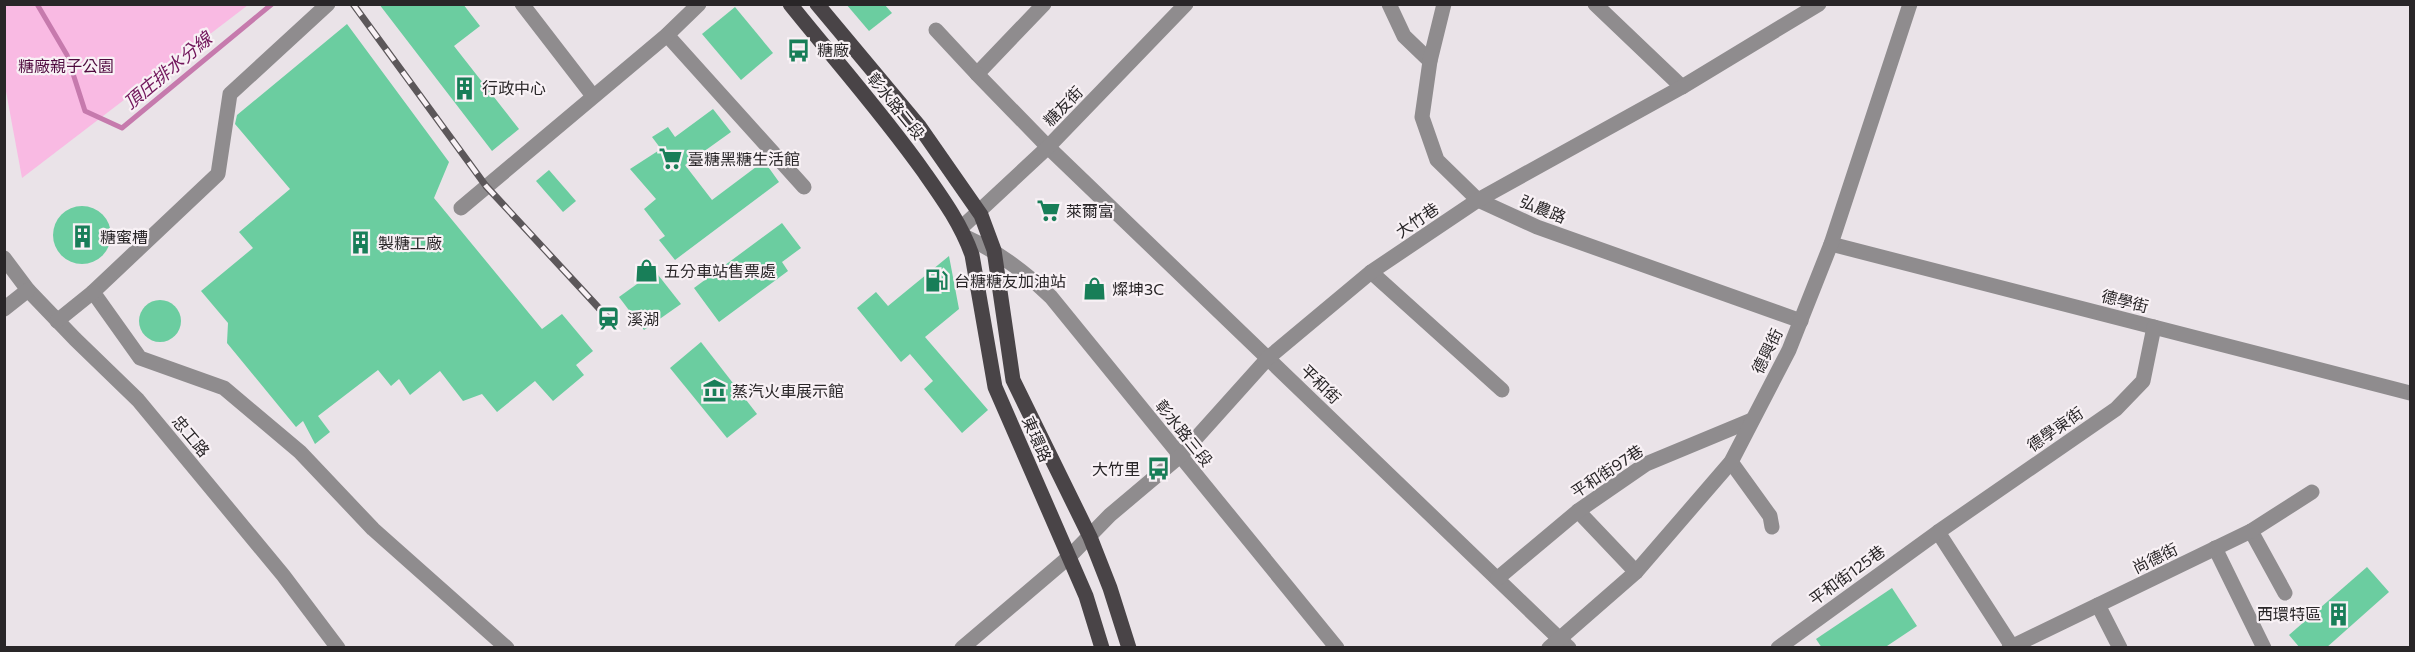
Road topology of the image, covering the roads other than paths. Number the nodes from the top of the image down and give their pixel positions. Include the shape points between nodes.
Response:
1 (328, 4) edge
2 (522, 4) edge
3 (699, 4) edge
4 (790, 4) edge
5 (817, 4) edge
6 (1044, 4) edge
7 (1186, 4) edge
8 (1389, 4) edge
9 (1444, 4) edge
10 (1595, 4) edge
11 (1819, 4) edge
12 (1910, 4) edge
13 (936, 30) dead end
14 (667, 35) junction
15 (1430, 61) junction
16 (977, 74) junction
17 (1682, 87) junction
18 (593, 96) junction
19 (1048, 147) junction
20 (804, 187) dead end
21 (1478, 200) junction
22 (461, 208) dead end
23 (978, 212) junction
24 (964, 232) junction
25 (1831, 244) junction
26 (994, 250) junction
27 (4, 258) edge
28 (1371, 272) junction
29 (28, 290) junction
30 (93, 292) junction
31 (4, 309) edge
32 (57, 321) junction
33 (1801, 321) junction
34 (2154, 327) junction
35 (1268, 358) junction
36 (1502, 390) dead end
37 (2410, 393) edge
38 (1752, 420) junction
39 (1180, 456) junction
40 (1731, 462) junction
41 (2312, 492) dead end
42 (1578, 511) junction
43 (1772, 527) dead end
44 (2251, 531) junction
45 (1938, 532) junction
46 (1090, 537) junction
47 (2215, 548) junction
48 (1069, 557) junction
49 (1636, 572) junction
50 (1498, 578) junction
51 (2285, 593) dead end
52 (2098, 605) junction
53 (1560, 645) edge
54 (2012, 647) edge
55 (338, 648) edge
56 (507, 648) edge
57 (962, 648) edge
58 (1102, 648) edge
59 (1129, 648) edge
60 (1337, 648) edge
61 (1778, 648) edge
62 (2120, 648) edge
63 (2264, 648) edge

1 - 30 street via 230,94 218,174
2 - 18 street
3 - 14 street
4 - 24 main road, 彰水路二段 via 905,145
5 - 23 main road, 彰水路二段 via 919,126
6 - 16 street
7 - 19 street, 糖友街
8 - 15 street via 1404,36
9 - 15 street, 弘農路
10 - 17 street
11 - 17 street, 大竹巷
12 - 25 street, 德興街
13 - 16 street, 平和街
14 - 18 street
14 - 20 street
15 - 21 street, 弘農路 via 1422,117 1437,160
16 - 19 street, 平和街
17 - 21 street, 大竹巷
18 - 22 street
19 - 23 street, 糖友街
19 - 35 street, 平和街
21 - 28 street, 大竹巷
21 - 33 street, 弘農路 via 1537,227
23 - 24 street, 糖友街
23 - 26 main road
24 - 26 street, 彰水路三段
24 - 48 main road, 東環路 via 972,255 995,387
25 - 33 street, 德興街
25 - 34 street, 德學街
26 - 39 street, 彰水路三段 via 1027,273 1051,297
26 - 46 main road, 東環路 via 1013,380
27 - 29 street, 忠工路
28 - 35 street, 大竹巷
28 - 36 street
29 - 31 street
29 - 32 street, 忠工路
30 - 32 street
30 - 56 street via 140,358 224,388 300,452 373,529
32 - 55 street, 忠工路 via 138,400 283,575
33 - 38 street, 德興街
34 - 37 street, 德學街
34 - 45 street, 德學東街 via 2143,381 2116,409
35 - 39 street, 大竹巷
35 - 50 street, 平和街
38 - 40 street, 德興街
38 - 42 street, 平和街97巷 via 1646,464
39 - 46 street, 大竹巷
39 - 60 street, 彰水路三段
40 - 43 street via 1770,516
40 - 49 street, 德興街
41 - 44 street, 尚德街
42 - 49 street
42 - 50 street, 平和街97巷
44 - 47 street, 尚德街
44 - 51 street
45 - 54 street
45 - 61 street, 平和街125巷
46 - 48 street, 大竹巷
46 - 59 main road, 東環路
47 - 52 street, 尚德街
47 - 63 street
48 - 57 street, 大竹巷
48 - 58 main road, 東環路
49 - 53 street, 德興街
50 - 53 street, 平和街
52 - 54 street, 尚德街
52 - 62 street

